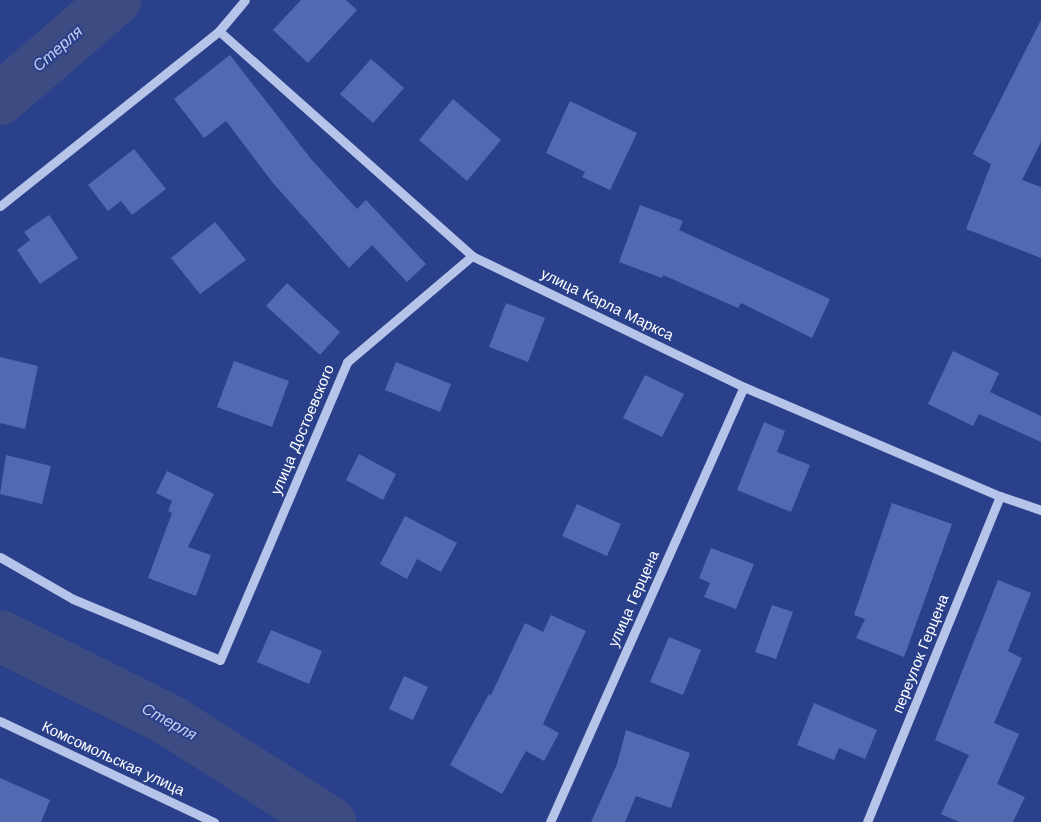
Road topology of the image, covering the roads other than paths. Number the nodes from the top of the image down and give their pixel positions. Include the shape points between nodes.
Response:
1 (245, 0) edge
2 (219, 31) junction
3 (0, 206) edge
4 (472, 256) junction
5 (744, 387) junction
6 (1000, 496) junction
7 (1041, 510) edge
8 (0, 557) edge
9 (0, 721) edge
10 (214, 822) edge
11 (550, 822) edge
12 (867, 822) edge

1 - 2 street
2 - 3 street
2 - 4 street, улица Карла Маркса
4 - 5 street, улица Карла Маркса
4 - 8 street, улица Достоевского via 347,362 220,660 73,599
5 - 6 street, улица Карла Маркса
5 - 11 street, улица Герцена
6 - 7 street, улица Карла Маркса
6 - 12 street, переулок Герцена
9 - 10 street, Комсомольская улица

